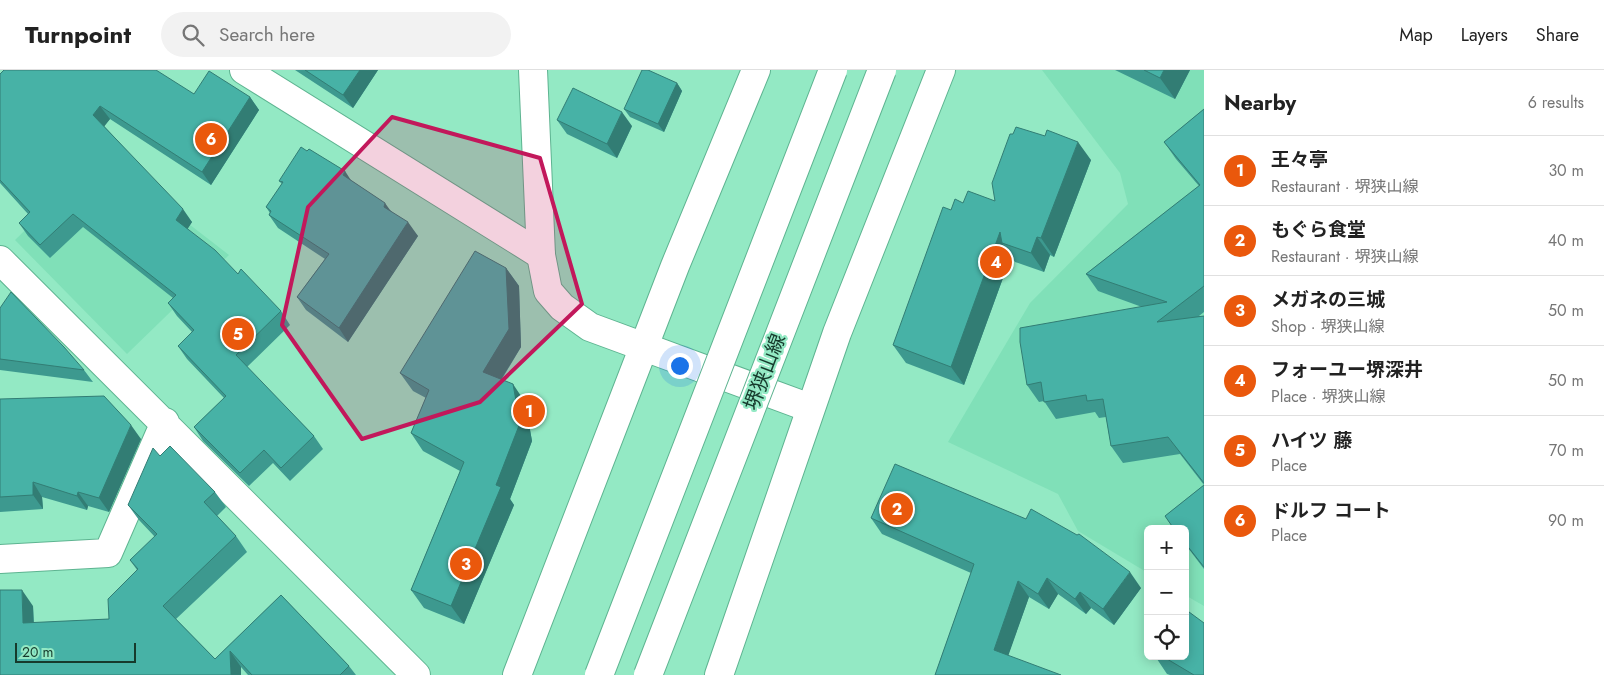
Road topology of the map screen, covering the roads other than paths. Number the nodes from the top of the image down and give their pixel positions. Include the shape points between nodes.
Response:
1 (244, 70) edge
2 (532, 70) edge
3 (756, 70) edge
4 (833, 70) edge
5 (882, 70) edge
6 (941, 70) edge
7 (540, 255) junction
8 (0, 260) edge
9 (644, 348) junction
10 (810, 408) junction
11 (165, 422) junction
12 (0, 559) edge
13 (416, 675) edge
14 (517, 675) edge
15 (599, 675) edge
16 (648, 675) edge
17 (719, 675) edge

1 - 7 main road
2 - 7 main road
3 - 9 main road
4 - 15 main road, bridge
5 - 16 main road, 堺狭山線, bridge
6 - 10 main road
7 - 9 main road via 548,291 562,307 590,327
8 - 11 main road
9 - 10 main road
9 - 14 main road
10 - 17 main road
11 - 12 main road via 108,553
11 - 13 main road

